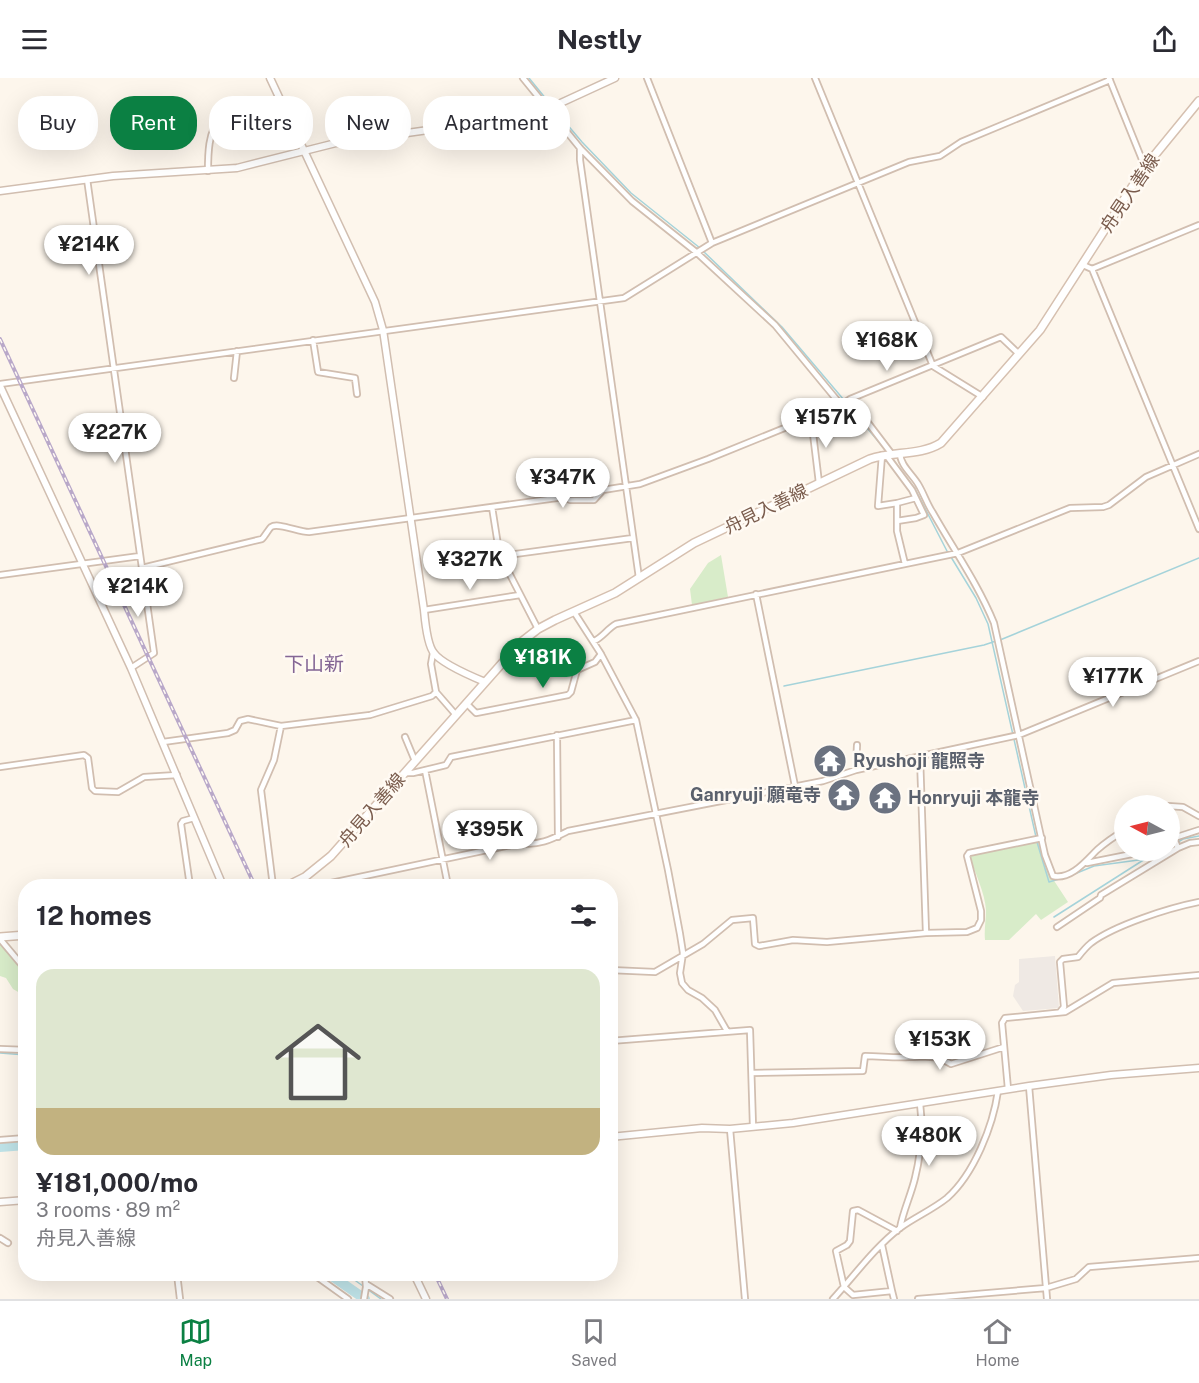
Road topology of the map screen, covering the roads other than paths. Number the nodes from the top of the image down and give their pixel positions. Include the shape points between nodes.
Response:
1 (270, 78) edge
2 (523, 78) edge
3 (596, 78) edge
4 (615, 78) edge
5 (647, 78) edge
6 (815, 78) edge
7 (1109, 79) edge
8 (597, 87) junction
9 (279, 96) edge
10 (537, 96) edge
11 (570, 99) edge
12 (1199, 101) edge
13 (423, 131) edge
14 (570, 136) edge
15 (313, 148) edge
16 (580, 148) junction
17 (209, 149) edge
18 (305, 150) joint
19 (1145, 167) junction
20 (208, 171) junction
21 (87, 179) junction
22 (858, 183) junction
23 (0, 191) edge
24 (1199, 225) edge
25 (712, 243) junction
26 (696, 252) junction
27 (1083, 264) junction
28 (1092, 269) junction
29 (600, 301) junction
30 (383, 330) junction
31 (313, 340) junction
32 (237, 351) junction
33 (1019, 354) junction
34 (933, 366) junction
35 (114, 369) junction
36 (234, 378) dead end
37 (0, 385) edge
38 (357, 394) dead end
39 (983, 398) junction
40 (850, 399) junction
41 (841, 405) junction
42 (811, 417) junction
43 (900, 452) junction
44 (887, 454) junction
45 (1199, 454) edge
46 (1173, 465) junction
47 (819, 483) junction
48 (627, 487) junction
49 (916, 498) junction
50 (897, 503) junction
51 (492, 507) junction
52 (411, 518) junction
53 (897, 521) junction
54 (1199, 529) edge
55 (633, 538) junction
56 (958, 553) junction
57 (140, 556) junction
58 (501, 556) junction
59 (83, 564) junction
60 (905, 564) junction
61 (142, 568) junction
62 (0, 575) edge
63 (639, 578) junction
64 (756, 594) junction
65 (520, 595) junction
66 (424, 610) junction
67 (574, 612) junction
68 (538, 629) junction
69 (594, 641) junction
70 (434, 653) junction
71 (601, 654) junction
72 (1199, 661) edge
73 (131, 668) junction
74 (485, 682) junction
75 (436, 692) junction
76 (466, 703) junction
77 (456, 715) junction
78 (636, 720) junction
79 (281, 726) junction
80 (557, 735) junction
81 (1019, 735) junction
82 (405, 737) dead end
83 (163, 742) junction
84 (857, 745) dead end
85 (920, 758) junction
86 (415, 760) junction
87 (0, 767) edge
88 (425, 770) junction
89 (856, 770) junction
90 (404, 773) junction
91 (177, 775) junction
92 (795, 786) junction
93 (1180, 807) edge
94 (656, 813) junction
95 (1199, 816) edge
96 (194, 818) junction
97 (1199, 830) edge
98 (1180, 836) edge
99 (558, 837) junction
100 (1114, 837) edge
101 (1042, 838) junction
102 (1199, 842) edge
103 (1180, 847) edge
104 (1114, 857) edge
105 (443, 859) junction
106 (1157, 861) edge
107 (1086, 863) junction
108 (189, 879) edge
109 (220, 879) edge
110 (272, 879) edge
111 (301, 879) edge
112 (350, 879) edge
113 (447, 879) edge
114 (1199, 902) edge
115 (1057, 927) dead end
116 (926, 933) junction
117 (18, 936) edge
118 (0, 938) edge
119 (683, 954) junction
120 (18, 960) edge
121 (618, 970) edge
122 (1199, 975) edge
123 (1060, 1012) junction
124 (727, 1030) junction
125 (618, 1040) edge
126 (1004, 1047) junction
127 (0, 1049) edge
128 (18, 1050) edge
129 (1199, 1068) edge
130 (752, 1073) junction
131 (1029, 1086) junction
132 (1008, 1089) junction
133 (998, 1091) junction
134 (920, 1104) junction
135 (753, 1127) junction
136 (730, 1128) junction
137 (618, 1136) edge
138 (18, 1139) edge
139 (0, 1140) edge
140 (18, 1201) edge
141 (0, 1202) edge
142 (898, 1230) junction
143 (0, 1238) edge
144 (8, 1243) dead end
145 (882, 1245) junction
146 (1199, 1258) edge
147 (178, 1281) edge
148 (323, 1281) edge
149 (366, 1281) edge
150 (417, 1281) edge
151 (366, 1285) junction
152 (844, 1287) junction
153 (1046, 1288) junction
154 (891, 1291) junction
155 (180, 1299) edge
156 (348, 1299) edge
157 (364, 1299) edge
158 (390, 1299) edge
159 (426, 1299) edge
160 (745, 1299) edge
161 (833, 1299) edge
162 (894, 1299) edge
163 (918, 1299) edge
164 (1047, 1299) edge

1 - 9 street
2 - 10 street
3 - 8 street
4 - 8 street
5 - 25 street
6 - 22 street
7 - 19 street
7 - 22 street via 961,142 940,156 909,162
8 - 11 street
12 - 19 main road, 舟見入善線
13 - 15 street
14 - 16 street
16 - 26 street via 632,201
16 - 29 street
17 - 20 street
18 - 20 street via 237,168
18 - 30 street via 375,302
19 - 27 main road, 舟見入善線
20 - 21 street
21 - 23 street
21 - 35 street
22 - 25 street
22 - 34 street
24 - 28 street
25 - 26 street
26 - 29 street via 633,294
26 - 41 street via 775,325
27 - 28 street
27 - 33 main road, 舟見入善線 via 1040,330
28 - 46 street
29 - 30 street
29 - 48 street
30 - 31 street
30 - 52 street
31 - 32 street
31 - 38 street via 318,372 355,378
32 - 35 street
32 - 36 street
33 - 34 street via 1001,337
33 - 39 main road, 舟見入善線
34 - 39 street
34 - 40 street
35 - 37 street
35 - 57 street
37 - 59 street
39 - 43 main road, 舟見入善線 via 941,443 926,450
40 - 41 street
40 - 44 street
41 - 42 street
42 - 47 street
42 - 48 street
43 - 44 main road, 舟見入善線
43 - 56 street via 901,462 912,473
44 - 47 main road, 舟見入善線
44 - 49 street
44 - 50 street via 878,506
45 - 46 street
46 - 54 street
46 - 56 street via 1146,477 1109,505 1070,508
47 - 63 main road, 舟見入善線 via 694,543
48 - 51 street via 603,489 594,500 564,497
48 - 55 street
49 - 50 street
49 - 53 street via 924,515
50 - 53 street
51 - 52 street
51 - 58 street
52 - 61 street via 309,532 298,532 281,524 271,527 262,539
52 - 66 street
53 - 60 street
55 - 58 street
55 - 63 street
56 - 60 street
56 - 81 street via 994,623
57 - 59 street
57 - 61 street
58 - 65 street
59 - 62 street
59 - 73 street
60 - 64 street
61 - 73 street via 154,653
63 - 67 main road, 舟見入善線
64 - 69 street via 616,624
64 - 92 street
65 - 66 street
65 - 68 street
66 - 70 street
67 - 68 main road, 舟見入善線
67 - 69 street
68 - 74 main road, 舟見入善線
69 - 71 street
70 - 74 street
70 - 75 street via 431,664
71 - 76 street via 595,662 577,670 568,695 476,713
71 - 78 street
72 - 81 street
73 - 83 street
74 - 76 main road, 舟見入善線
75 - 77 street
75 - 79 street via 370,715
76 - 77 main road, 舟見入善線
77 - 86 main road, 舟見入善線
78 - 80 street
78 - 94 street
79 - 83 street via 248,719 228,733
79 - 110 street via 274,760 261,790
80 - 88 street via 451,757 446,765
80 - 99 street
81 - 85 street
81 - 101 street
82 - 86 street
83 - 91 street
84 - 89 street
85 - 89 street
85 - 116 street
86 - 90 main road, 舟見入善線
87 - 91 street via 84,755 88,758 92,788 118,792 144,777
88 - 90 street
88 - 105 street
89 - 92 street
90 - 111 main road, 舟見入善線 via 331,856
91 - 96 street
92 - 94 street
93 - 95 street
94 - 99 street via 568,831
94 - 119 street
96 - 108 street via 181,824
96 - 109 street
97 - 98 street
99 - 105 street via 540,844 520,843
100 - 107 street
101 - 107 street via 1053,876
101 - 116 street via 969,853 967,861 981,911 977,928 967,932
102 - 103 street
104 - 107 street
105 - 112 street
105 - 113 street
106 - 115 street
114 - 123 street via 1105,934 1078,957 1063,959 1060,962 1064,1007
116 - 119 street via 827,942 793,940 759,946 755,944 753,918 732,920
117 - 118 main road
118 - 120 street
119 - 121 street via 655,972
119 - 124 street via 682,982 715,1010
122 - 123 street via 1113,983
123 - 126 street via 1005,1018
124 - 125 street
124 - 130 street via 750,1030
126 - 130 street via 951,1064 927,1055 865,1056 863,1071
126 - 132 street
127 - 128 street
129 - 131 street
130 - 135 street
131 - 132 street
131 - 153 street
132 - 133 street
133 - 134 street
133 - 142 street via 994,1114 978,1153 960,1183 932,1209
134 - 135 street
134 - 142 street via 920,1154
135 - 136 street
136 - 137 street
136 - 160 street
138 - 139 street
140 - 141 street
142 - 145 street
142 - 152 street via 853,1211 850,1241 836,1251
143 - 144 street
145 - 152 street
145 - 154 street
146 - 153 street via 1089,1267 1076,1279
147 - 155 street
148 - 156 street
149 - 151 street
150 - 159 street
151 - 157 street
151 - 158 street
152 - 154 street via 856,1296
152 - 161 street
153 - 163 street
153 - 164 street
154 - 162 street

